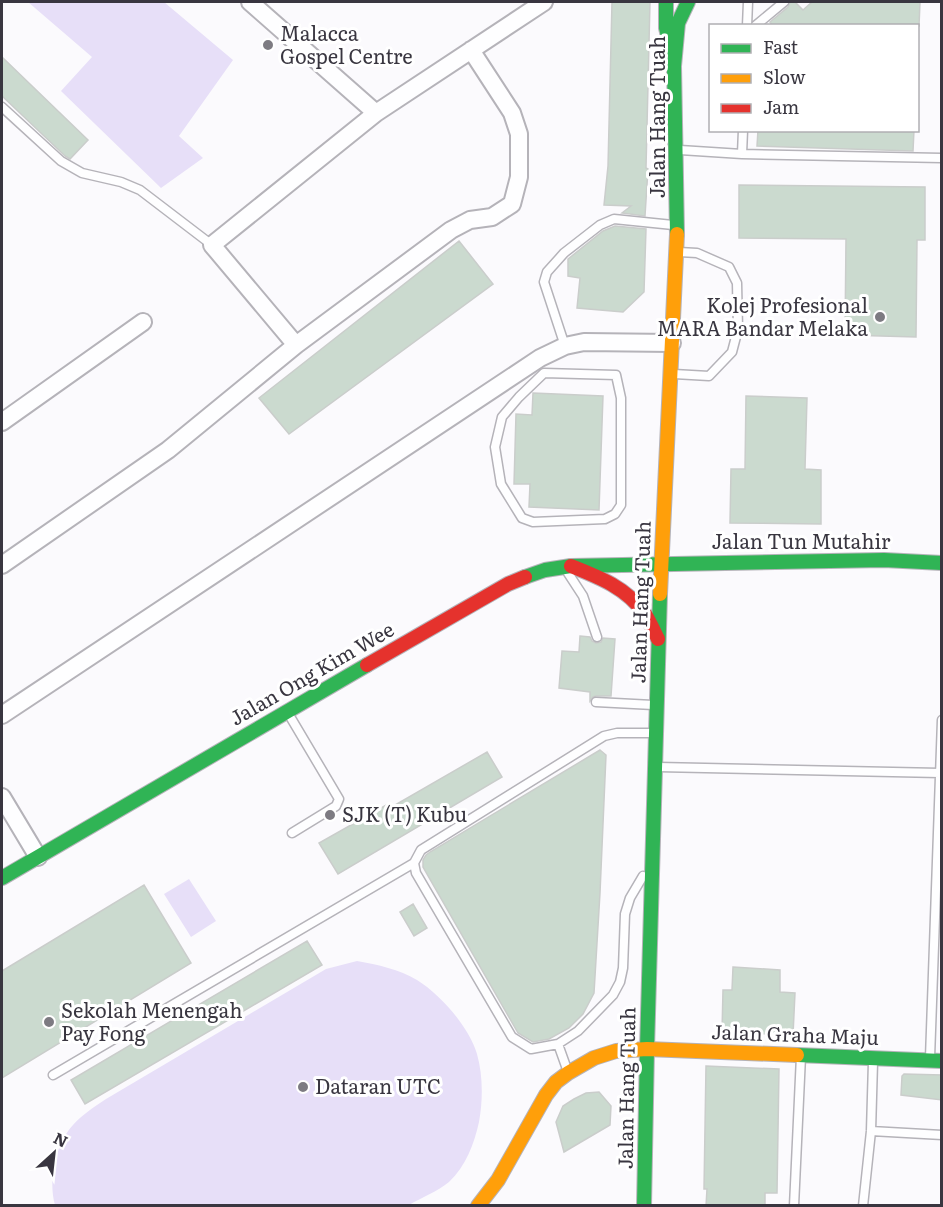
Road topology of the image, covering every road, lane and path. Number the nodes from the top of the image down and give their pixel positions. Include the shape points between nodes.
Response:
1 (250, 2) edge
2 (544, 2) edge
3 (666, 2) edge
4 (688, 2) edge
5 (748, 2) edge
6 (784, 2) edge
7 (747, 24) edge
8 (757, 24) edge
9 (471, 50) junction
10 (674, 66) junction
11 (2, 107) edge
12 (375, 112) junction
13 (743, 132) edge
14 (676, 150) junction
15 (742, 154) junction
16 (942, 158) edge
17 (677, 225) junction
18 (212, 245) junction
19 (676, 251) junction
20 (143, 322) dead end
21 (672, 343) junction
22 (296, 345) junction
23 (565, 346) junction
24 (542, 365) junction
25 (670, 374) junction
26 (2, 422) edge
27 (661, 563) junction
28 (942, 563) edge
29 (2, 565) edge
30 (567, 566) junction
31 (597, 637) dead end
32 (658, 639) junction
33 (596, 702) dead end
34 (657, 705) junction
35 (286, 710) junction
36 (2, 715) edge
37 (942, 720) edge
38 (656, 733) junction
39 (655, 767) junction
40 (940, 773) junction
41 (2, 797) edge
42 (292, 833) dead end
43 (38, 858) junction
44 (652, 861) junction
45 (414, 863) junction
46 (2, 878) edge
47 (558, 1044) junction
48 (647, 1049) junction
49 (801, 1056) junction
50 (873, 1058) junction
51 (936, 1061) edge
52 (568, 1073) junction
53 (53, 1075) dead end
54 (871, 1131) junction
55 (942, 1135) edge
56 (478, 1206) edge
57 (644, 1206) edge
58 (794, 1206) edge
59 (862, 1206) edge

1 - 12 street
2 - 9 street
3 - 10 main road via 666,28
4 - 10 main road, Jalan Hang Tuah via 678,23
5 - 7 lane
6 - 8 lane
9 - 12 street
9 - 22 street via 512,113 519,134 519,177 512,204 492,217 470,220 451,230
10 - 14 main road, Jalan Hang Tuah
11 - 18 lane via 61,162 82,173 140,190
12 - 18 street
13 - 15 lane
14 - 15 lane
14 - 17 main road, Jalan Hang Tuah
15 - 16 lane
17 - 19 main road, Jalan Hang Tuah
17 - 23 lane via 614,219 564,253 547,272 544,282
18 - 22 street
19 - 21 main road, Jalan Hang Tuah
19 - 25 lane via 697,253 729,267 737,283 738,329 732,352 709,376
20 - 26 street
21 - 23 street via 584,342
21 - 25 main road, Jalan Hang Tuah
22 - 29 street via 168,450
23 - 24 street
24 - 24 lane via 616,375 621,398 621,505 605,519 533,522 522,518 501,484 495,447 502,417
24 - 36 street
25 - 27 main road, Jalan Hang Tuah
27 - 28 main road, Jalan Tun Mutahir
27 - 30 main road, Jalan Ong Kim Wee
27 - 32 main road, Jalan Hang Tuah
30 - 31 lane via 583,596
30 - 32 main road via 609,582 629,595
30 - 35 main road, Jalan Ong Kim Wee via 507,584
32 - 34 main road, Jalan Hang Tuah
33 - 34 lane
34 - 38 main road, Jalan Hang Tuah
35 - 42 lane via 339,799 336,806
35 - 43 main road, Jalan Ong Kim Wee
37 - 40 lane
38 - 39 main road, Jalan Hang Tuah
38 - 45 lane via 604,736 422,850
39 - 40 lane
39 - 44 main road, Jalan Hang Tuah
40 - 51 lane
41 - 43 street
43 - 46 main road, Jalan Ong Kim Wee
44 - 47 lane via 625,914 620,982 578,1031
44 - 48 main road, Jalan Hang Tuah
45 - 47 lane via 416,873 512,1037 531,1049
45 - 53 lane
47 - 52 lane
48 - 49 main road, Jalan Graha Maju
48 - 52 main road, Jalan Graha Maju via 616,1051
48 - 57 main road, Jalan Hang Tuah
49 - 50 main road, Jalan Graha Maju
49 - 58 lane
50 - 51 main road, Jalan Graha Maju
50 - 54 lane
52 - 56 main road, Jalan Graha Maju via 546,1095 498,1180
54 - 55 lane
54 - 59 lane

